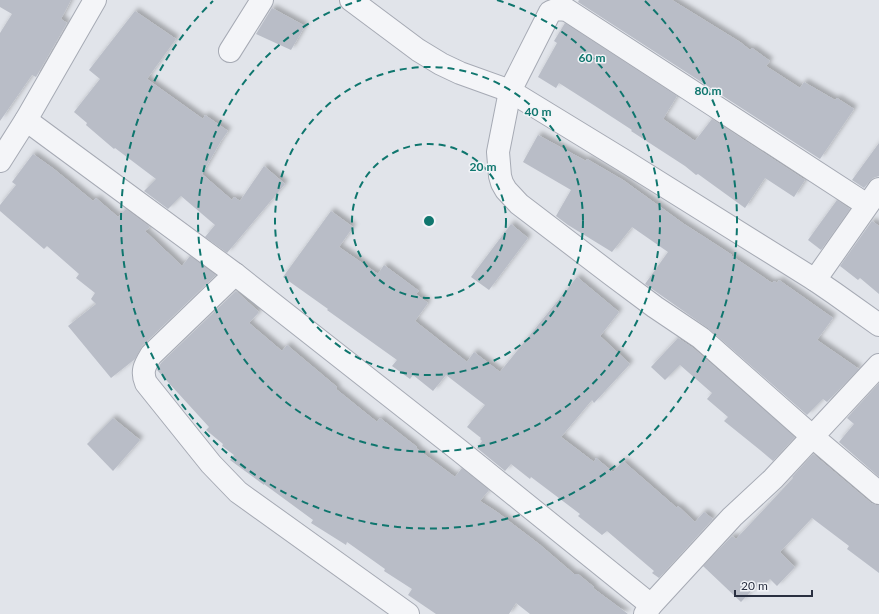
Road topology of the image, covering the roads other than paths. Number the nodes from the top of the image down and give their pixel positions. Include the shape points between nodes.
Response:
1 (95, 0) edge
2 (262, 0) edge
3 (351, 0) edge
4 (230, 51) dead end
5 (510, 91) junction
6 (26, 120) junction
7 (0, 160) edge
8 (873, 197) edge
9 (235, 274) junction
10 (815, 280) junction
11 (879, 325) edge
12 (879, 365) edge
13 (813, 437) junction
14 (879, 493) edge
15 (648, 609) edge
16 (408, 614) edge

1 - 6 street
2 - 4 street
3 - 5 street via 441,64
5 - 8 street via 550,12 566,10
5 - 10 street
5 - 13 street via 498,152 500,176 506,190 519,204 654,307 701,338
6 - 7 street
6 - 9 street
8 - 10 street
9 - 15 street via 460,451
9 - 16 street via 151,355 144,365 143,376 146,383 211,464 238,492
10 - 11 street
12 - 13 street
13 - 14 street
13 - 15 street via 732,517

